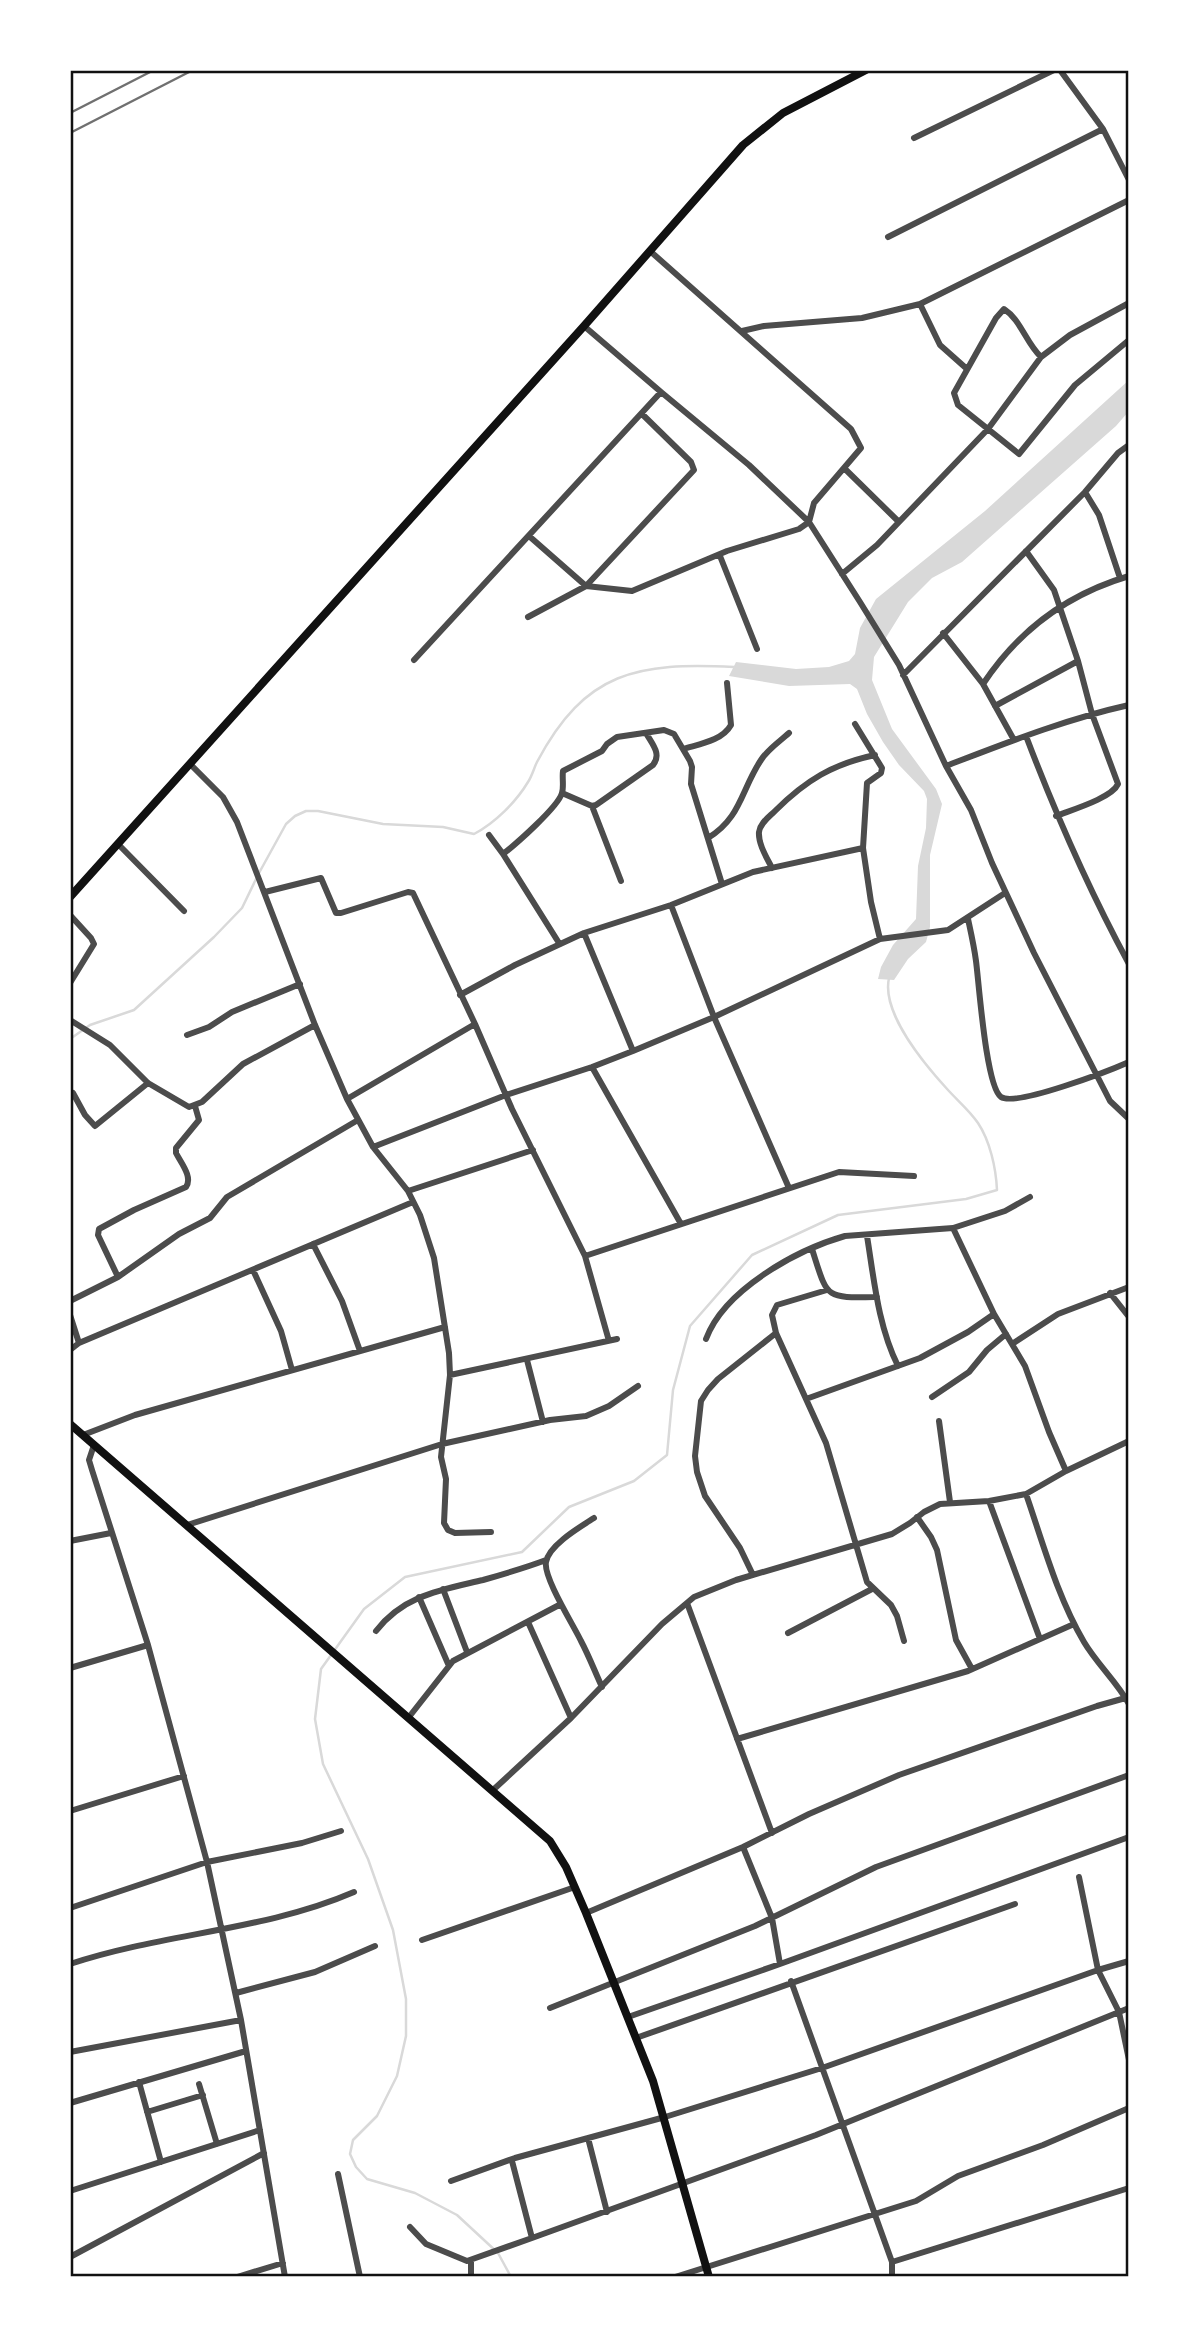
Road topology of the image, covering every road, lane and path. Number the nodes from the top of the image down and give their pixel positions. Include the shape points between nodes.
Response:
1 (866, 70) edge
2 (1055, 70) edge
3 (1060, 70) edge
4 (1103, 129) junction
5 (914, 138) dead end
6 (1129, 180) edge
7 (1129, 200) edge
8 (888, 237) dead end
9 (650, 251) junction
10 (1129, 303) edge
11 (920, 304) junction
12 (584, 326) junction
13 (742, 331) junction
14 (1129, 340) edge
15 (1041, 357) junction
16 (967, 369) junction
17 (661, 392) junction
18 (642, 414) junction
19 (988, 429) junction
20 (1129, 445) edge
21 (844, 468) junction
22 (1085, 492) junction
23 (809, 522) junction
24 (899, 522) junction
25 (529, 536) junction
26 (1026, 551) junction
27 (720, 556) junction
28 (842, 574) junction
29 (1129, 576) edge
30 (1120, 578) junction
31 (586, 586) junction
32 (1060, 606) junction
33 (528, 617) dead end
34 (943, 633) junction
35 (757, 649) dead end
36 (414, 660) dead end
37 (1078, 660) junction
38 (903, 675) junction
39 (727, 682) dead end
40 (983, 684) junction
41 (1129, 705) edge
42 (995, 706) junction
43 (1093, 714) junction
44 (855, 724) dead end
45 (646, 733) junction
46 (789, 733) dead end
47 (1026, 736) junction
48 (1014, 740) junction
49 (683, 749) junction
50 (875, 755) junction
51 (190, 764) junction
52 (946, 766) junction
53 (562, 793) junction
54 (592, 806) junction
55 (1056, 816) junction
56 (489, 835) dead end
57 (708, 838) junction
58 (118, 844) junction
59 (863, 848) junction
60 (503, 854) junction
61 (772, 868) junction
62 (621, 881) dead end
63 (722, 884) junction
64 (264, 891) junction
65 (1006, 893) junction
66 (70, 897) edge
67 (671, 905) junction
68 (184, 911) dead end
69 (70, 915) edge
70 (968, 919) junction
71 (584, 933) junction
72 (880, 939) junction
73 (559, 943) junction
74 (1129, 964) edge
75 (70, 983) edge
76 (300, 984) junction
77 (460, 995) junction
78 (714, 1017) junction
79 (73, 1022) edge
80 (475, 1024) junction
81 (315, 1025) junction
82 (187, 1035) dead end
83 (633, 1051) junction
84 (1129, 1062) edge
85 (593, 1067) junction
86 (1098, 1076) junction
87 (148, 1083) junction
88 (73, 1093) dead end
89 (506, 1095) junction
90 (346, 1099) junction
91 (195, 1106) junction
92 (1129, 1119) edge
93 (358, 1120) junction
94 (373, 1147) junction
95 (533, 1150) junction
96 (914, 1176) dead end
97 (789, 1188) junction
98 (408, 1191) junction
99 (1030, 1197) dead end
100 (413, 1202) junction
101 (681, 1224) junction
102 (953, 1228) junction
103 (867, 1236) junction
104 (313, 1244) junction
105 (812, 1249) junction
106 (585, 1256) junction
107 (253, 1270) junction
108 (118, 1277) junction
109 (1129, 1287) edge
110 (827, 1290) junction
111 (1110, 1293) junction
112 (877, 1297) junction
113 (70, 1301) edge
114 (70, 1314) edge
115 (994, 1314) junction
116 (1129, 1317) edge
117 (445, 1327) junction
118 (776, 1333) junction
119 (1006, 1334) junction
120 (706, 1339) dead end
121 (79, 1343) junction
122 (1012, 1344) junction
123 (70, 1350) edge
124 (360, 1351) junction
125 (527, 1360) junction
126 (898, 1366) junction
127 (292, 1370) junction
128 (450, 1375) junction
129 (638, 1385) dead end
130 (932, 1397) dead end
131 (806, 1399) junction
132 (939, 1421) dead end
133 (543, 1422) junction
134 (70, 1424) edge
135 (83, 1435) junction
136 (1129, 1441) edge
137 (442, 1444) junction
138 (94, 1445) junction
139 (1066, 1471) junction
140 (1026, 1494) junction
141 (989, 1501) junction
142 (950, 1502) junction
143 (917, 1517) junction
144 (594, 1518) dead end
145 (187, 1525) junction
146 (491, 1532) dead end
147 (111, 1533) junction
148 (70, 1541) edge
149 (856, 1545) junction
150 (546, 1560) junction
151 (752, 1575) junction
152 (443, 1589) junction
153 (872, 1589) junction
154 (419, 1597) junction
155 (687, 1603) junction
156 (561, 1604) junction
157 (528, 1622) junction
158 (1074, 1624) junction
159 (376, 1631) dead end
160 (788, 1633) dead end
161 (1040, 1639) junction
162 (904, 1641) dead end
163 (148, 1645) junction
164 (467, 1652) junction
165 (449, 1666) junction
166 (70, 1668) edge
167 (972, 1669) junction
168 (602, 1686) junction
169 (1128, 1700) edge
170 (409, 1717) junction
171 (571, 1718) junction
172 (737, 1739) junction
173 (1129, 1775) edge
174 (184, 1776) junction
175 (493, 1790) junction
176 (70, 1811) edge
177 (341, 1831) dead end
178 (772, 1833) junction
179 (1129, 1837) edge
180 (743, 1847) junction
181 (206, 1862) junction
182 (1079, 1877) dead end
183 (575, 1887) junction
184 (354, 1892) dead end
185 (1015, 1904) dead end
186 (70, 1908) edge
187 (586, 1913) junction
188 (772, 1918) junction
189 (221, 1928) junction
190 (422, 1940) dead end
191 (374, 1946) dead end
192 (1129, 1961) edge
193 (70, 1964) edge
194 (780, 1964) junction
195 (1098, 1970) junction
196 (791, 1981) junction
197 (614, 1983) junction
198 (236, 1993) junction
199 (550, 2008) dead end
200 (1129, 2008) edge
201 (1119, 2012) junction
202 (628, 2017) junction
203 (241, 2020) junction
204 (636, 2038) junction
205 (246, 2051) junction
206 (70, 2052) edge
207 (1129, 2060) edge
208 (822, 2068) junction
209 (139, 2082) junction
210 (199, 2084) dead end
211 (203, 2095) junction
212 (70, 2103) edge
213 (1129, 2108) edge
214 (147, 2112) junction
215 (665, 2117) junction
216 (842, 2124) junction
217 (260, 2130) junction
218 (588, 2138) junction
219 (217, 2144) junction
220 (264, 2153) junction
221 (512, 2161) junction
222 (161, 2162) junction
223 (338, 2174) dead end
224 (451, 2181) dead end
225 (682, 2185) junction
226 (1129, 2188) edge
227 (70, 2191) edge
228 (607, 2211) junction
229 (875, 2213) junction
230 (410, 2227) dead end
231 (532, 2238) junction
232 (70, 2257) edge
233 (471, 2260) junction
234 (892, 2262) junction
235 (283, 2263) junction
236 (707, 2272) edge
237 (237, 2277) edge
238 (285, 2277) edge
239 (360, 2277) edge
240 (471, 2277) edge
241 (675, 2277) edge
242 (892, 2277) edge

1 - 9 main road via 798,104 755,133
2 - 5 street
3 - 4 street
4 - 6 street
4 - 8 street
7 - 11 street
9 - 12 main road
9 - 13 street
10 - 15 street via 1070,335
11 - 13 street via 862,318
11 - 16 street via 940,345
12 - 17 street
12 - 51 main road
13 - 21 street via 851,429 861,448
14 - 19 street via 1075,385 1019,454
15 - 16 street via 1004,309
15 - 19 street
16 - 19 street via 954,393 958,405
17 - 18 street
17 - 23 street via 750,465
18 - 25 street
18 - 31 street via 694,470
19 - 24 street
20 - 22 street
21 - 23 street via 814,503
21 - 24 street
22 - 26 street
22 - 30 street via 1099,515
23 - 27 street
23 - 28 street
24 - 28 street
25 - 31 street
25 - 36 street
26 - 32 street via 1045,575
26 - 34 street
27 - 31 street via 632,591
27 - 35 street
28 - 38 street
29 - 30 street
30 - 32 street
31 - 33 street
32 - 37 street
32 - 40 street via 1026,631
34 - 38 street
34 - 40 street
37 - 42 street
37 - 43 street
38 - 52 street
39 - 49 street via 728,730 716,739
40 - 42 street
41 - 43 street
42 - 48 street
43 - 47 street
43 - 55 street via 1118,784 1106,795
44 - 50 street
45 - 49 street via 670,732
45 - 53 street via 612,739 603,751 563,771
45 - 54 street via 657,760
46 - 57 street via 760,762 732,818
47 - 48 street
47 - 55 street
48 - 52 street
49 - 57 street via 692,767 691,784
50 - 59 street via 882,768 867,783
50 - 61 street via 848,761 814,779 760,826 759,839
51 - 58 main road
51 - 64 street via 223,797
52 - 65 street via 971,810
53 - 54 street
53 - 60 street
54 - 62 street
55 - 74 street
56 - 60 street
57 - 63 street
58 - 66 main road
58 - 68 street
59 - 61 street
59 - 72 street
60 - 73 street
61 - 63 street
63 - 67 street
64 - 76 street
64 - 77 street via 321,878 333,908 341,913 412,893
65 - 70 street
65 - 86 street
67 - 71 street
67 - 78 street
69 - 75 street via 94,944
70 - 72 street via 948,930
70 - 86 street via 980,1009 1000,1097 1016,1098
71 - 73 street
71 - 83 street
72 - 78 street
73 - 77 street
76 - 81 street
76 - 82 street
77 - 80 street
78 - 83 street
78 - 97 street
79 - 87 street via 110,1045
80 - 89 street
80 - 90 street
81 - 90 street
81 - 91 street via 243,1064
83 - 85 street
84 - 86 street
85 - 89 street
85 - 101 street
86 - 92 street via 1110,1101
87 - 88 street via 94,1126
87 - 91 street via 189,1107
89 - 94 street
89 - 95 street
90 - 93 street
91 - 108 street via 199,1120 176,1148 189,1184 99,1229
93 - 94 street
93 - 108 street via 227,1197 210,1218
94 - 98 street
95 - 98 street
95 - 106 street
96 - 97 street via 839,1172
97 - 101 street
98 - 100 street
99 - 102 street via 1005,1211
100 - 104 street
100 - 117 street via 434,1258
101 - 106 street
102 - 103 street
102 - 115 street
103 - 105 street via 845,1236
103 - 112 street
104 - 107 street
104 - 124 street via 342,1301
105 - 110 street
105 - 120 street via 750,1284 725,1306
106 - 125 street via 613,1340
107 - 121 street
107 - 127 street via 281,1331
108 - 113 street
109 - 111 street
110 - 112 street via 841,1298
110 - 118 street via 777,1305 772,1315
111 - 116 street
111 - 122 street via 1058,1314
112 - 126 street
114 - 121 street
115 - 119 street
115 - 126 street
117 - 124 street
117 - 128 street
118 - 131 street
118 - 151 street via 708,1390 701,1401 695,1456 705,1496 736,1541
119 - 122 street
119 - 130 street via 969,1372
121 - 123 street
122 - 139 street
124 - 127 street
125 - 128 street
125 - 133 street
126 - 131 street
127 - 135 street via 135,1415
128 - 137 street
129 - 133 street via 586,1416
131 - 149 street via 826,1443
132 - 142 street
133 - 137 street
134 - 135 main road
135 - 138 main road
136 - 139 street
137 - 145 street
137 - 146 street via 444,1523 455,1533
138 - 145 main road
138 - 147 street via 89,1460
139 - 140 street
140 - 141 street
140 - 158 street
141 - 142 street
141 - 161 street
142 - 143 street
143 - 149 street via 892,1534
143 - 167 street via 937,1550 956,1640
144 - 150 street via 563,1539
145 - 170 main road
147 - 148 street
147 - 163 street
149 - 151 street
149 - 153 street
150 - 152 street
150 - 156 street
151 - 155 street
152 - 154 street
152 - 164 street
153 - 160 street
153 - 162 street via 891,1605
154 - 159 street via 388,1616
154 - 165 street
155 - 168 street
155 - 172 street
156 - 157 street
156 - 168 street
157 - 164 street
157 - 171 street
158 - 161 street
158 - 169 street
161 - 167 street
163 - 166 street
163 - 174 street
164 - 165 street
165 - 170 street
167 - 172 street
168 - 171 street
169 - 178 street via 1097,1706 899,1776
170 - 175 main road
171 - 175 street
172 - 178 street
173 - 188 street via 876,1867
174 - 176 street
174 - 181 street
175 - 183 main road via 551,1841
177 - 181 street
178 - 180 street
179 - 194 street
180 - 187 street
180 - 188 street
181 - 186 street
181 - 189 street
182 - 195 street
183 - 187 main road
183 - 190 street
184 - 189 street via 299,1913
185 - 196 street
187 - 197 main road
188 - 194 street
188 - 197 street
189 - 193 street
189 - 198 street
191 - 198 street via 315,1972
192 - 195 street
194 - 202 street
195 - 201 street
195 - 208 street
196 - 204 street
196 - 208 street
197 - 199 street
197 - 202 main road
198 - 203 street
200 - 201 street
201 - 207 street
201 - 216 street
202 - 204 main road
203 - 205 street
203 - 206 street
204 - 215 main road
205 - 209 street
205 - 217 street
208 - 215 street
208 - 216 street
209 - 212 street
209 - 214 street
210 - 211 street
211 - 214 street
211 - 219 street
213 - 229 street via 958,2176 916,2201
214 - 222 street
215 - 218 street
215 - 225 main road
216 - 225 street
216 - 229 street
217 - 219 street
217 - 220 street
218 - 221 street
218 - 228 street
219 - 222 street
220 - 232 street
220 - 235 street
221 - 224 street
221 - 231 street
222 - 227 street
223 - 239 street
225 - 228 street
225 - 236 main road
226 - 234 street
228 - 231 street
229 - 234 street
229 - 236 street
230 - 233 street via 426,2244
231 - 233 street
233 - 240 street
234 - 242 street
235 - 237 street
235 - 238 street
236 - 241 street

